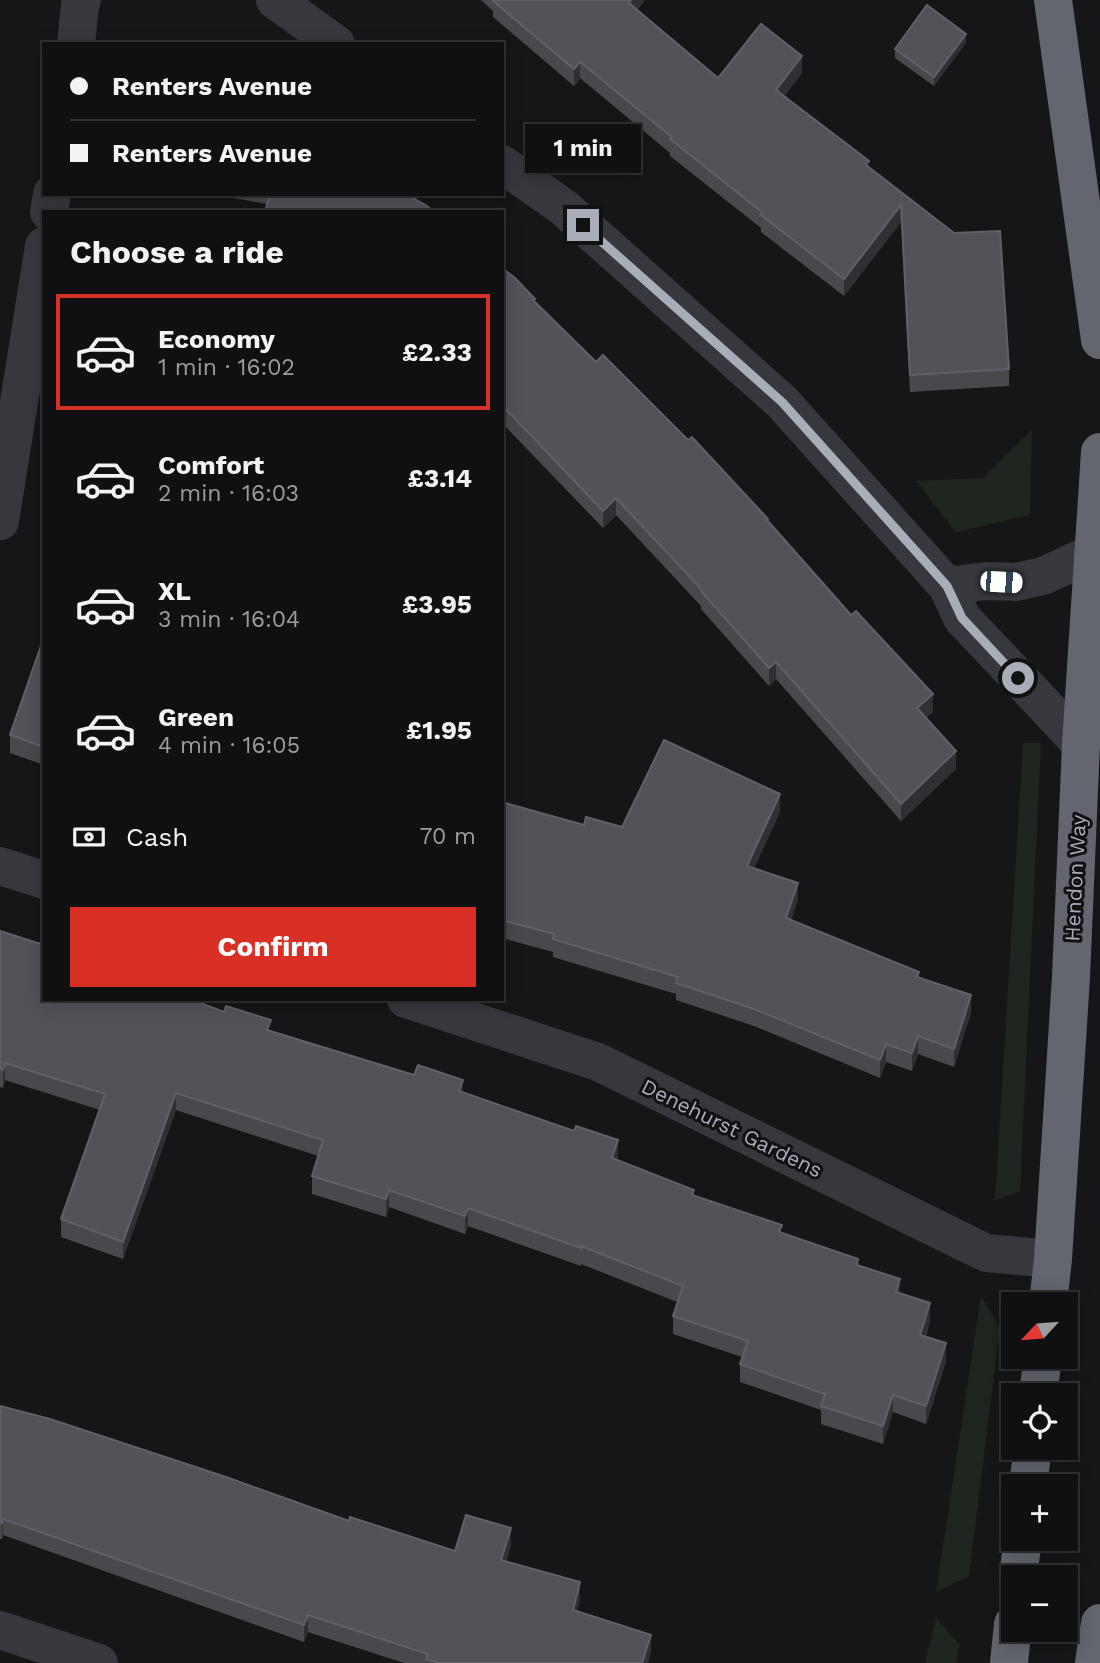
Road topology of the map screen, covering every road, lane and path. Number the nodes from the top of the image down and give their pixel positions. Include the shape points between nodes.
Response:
1 (82, 0) edge
2 (275, 0) edge
3 (1053, 0) edge
4 (76, 42) edge
5 (333, 42) edge
6 (504, 165) edge
7 (42, 258) edge
8 (1100, 340) edge
9 (1100, 452) edge
10 (0, 521) edge
11 (1093, 553) junction
12 (947, 586) junction
13 (1081, 744) junction
14 (0, 866) edge
15 (42, 879) edge
16 (412, 1001) edge
17 (1053, 1259) junction
18 (1049, 1292) edge
19 (1100, 1623) edge
20 (0, 1629) edge
21 (1011, 1642) edge
22 (99, 1663) edge
23 (1009, 1663) edge
24 (1094, 1663) edge

1 - 4 street
2 - 5 street
3 - 8 highway
6 - 12 street via 563,207 782,402
7 - 10 street
9 - 11 highway, Hendon Way
11 - 12 street via 1043,576
11 - 13 highway, Hendon Way
12 - 13 street via 962,618
13 - 17 highway, Hendon Way
14 - 15 street
16 - 17 street, Denehurst Gardens via 598,1062 980,1250
17 - 18 highway, Hendon Way
19 - 24 highway
20 - 22 street
21 - 23 highway

